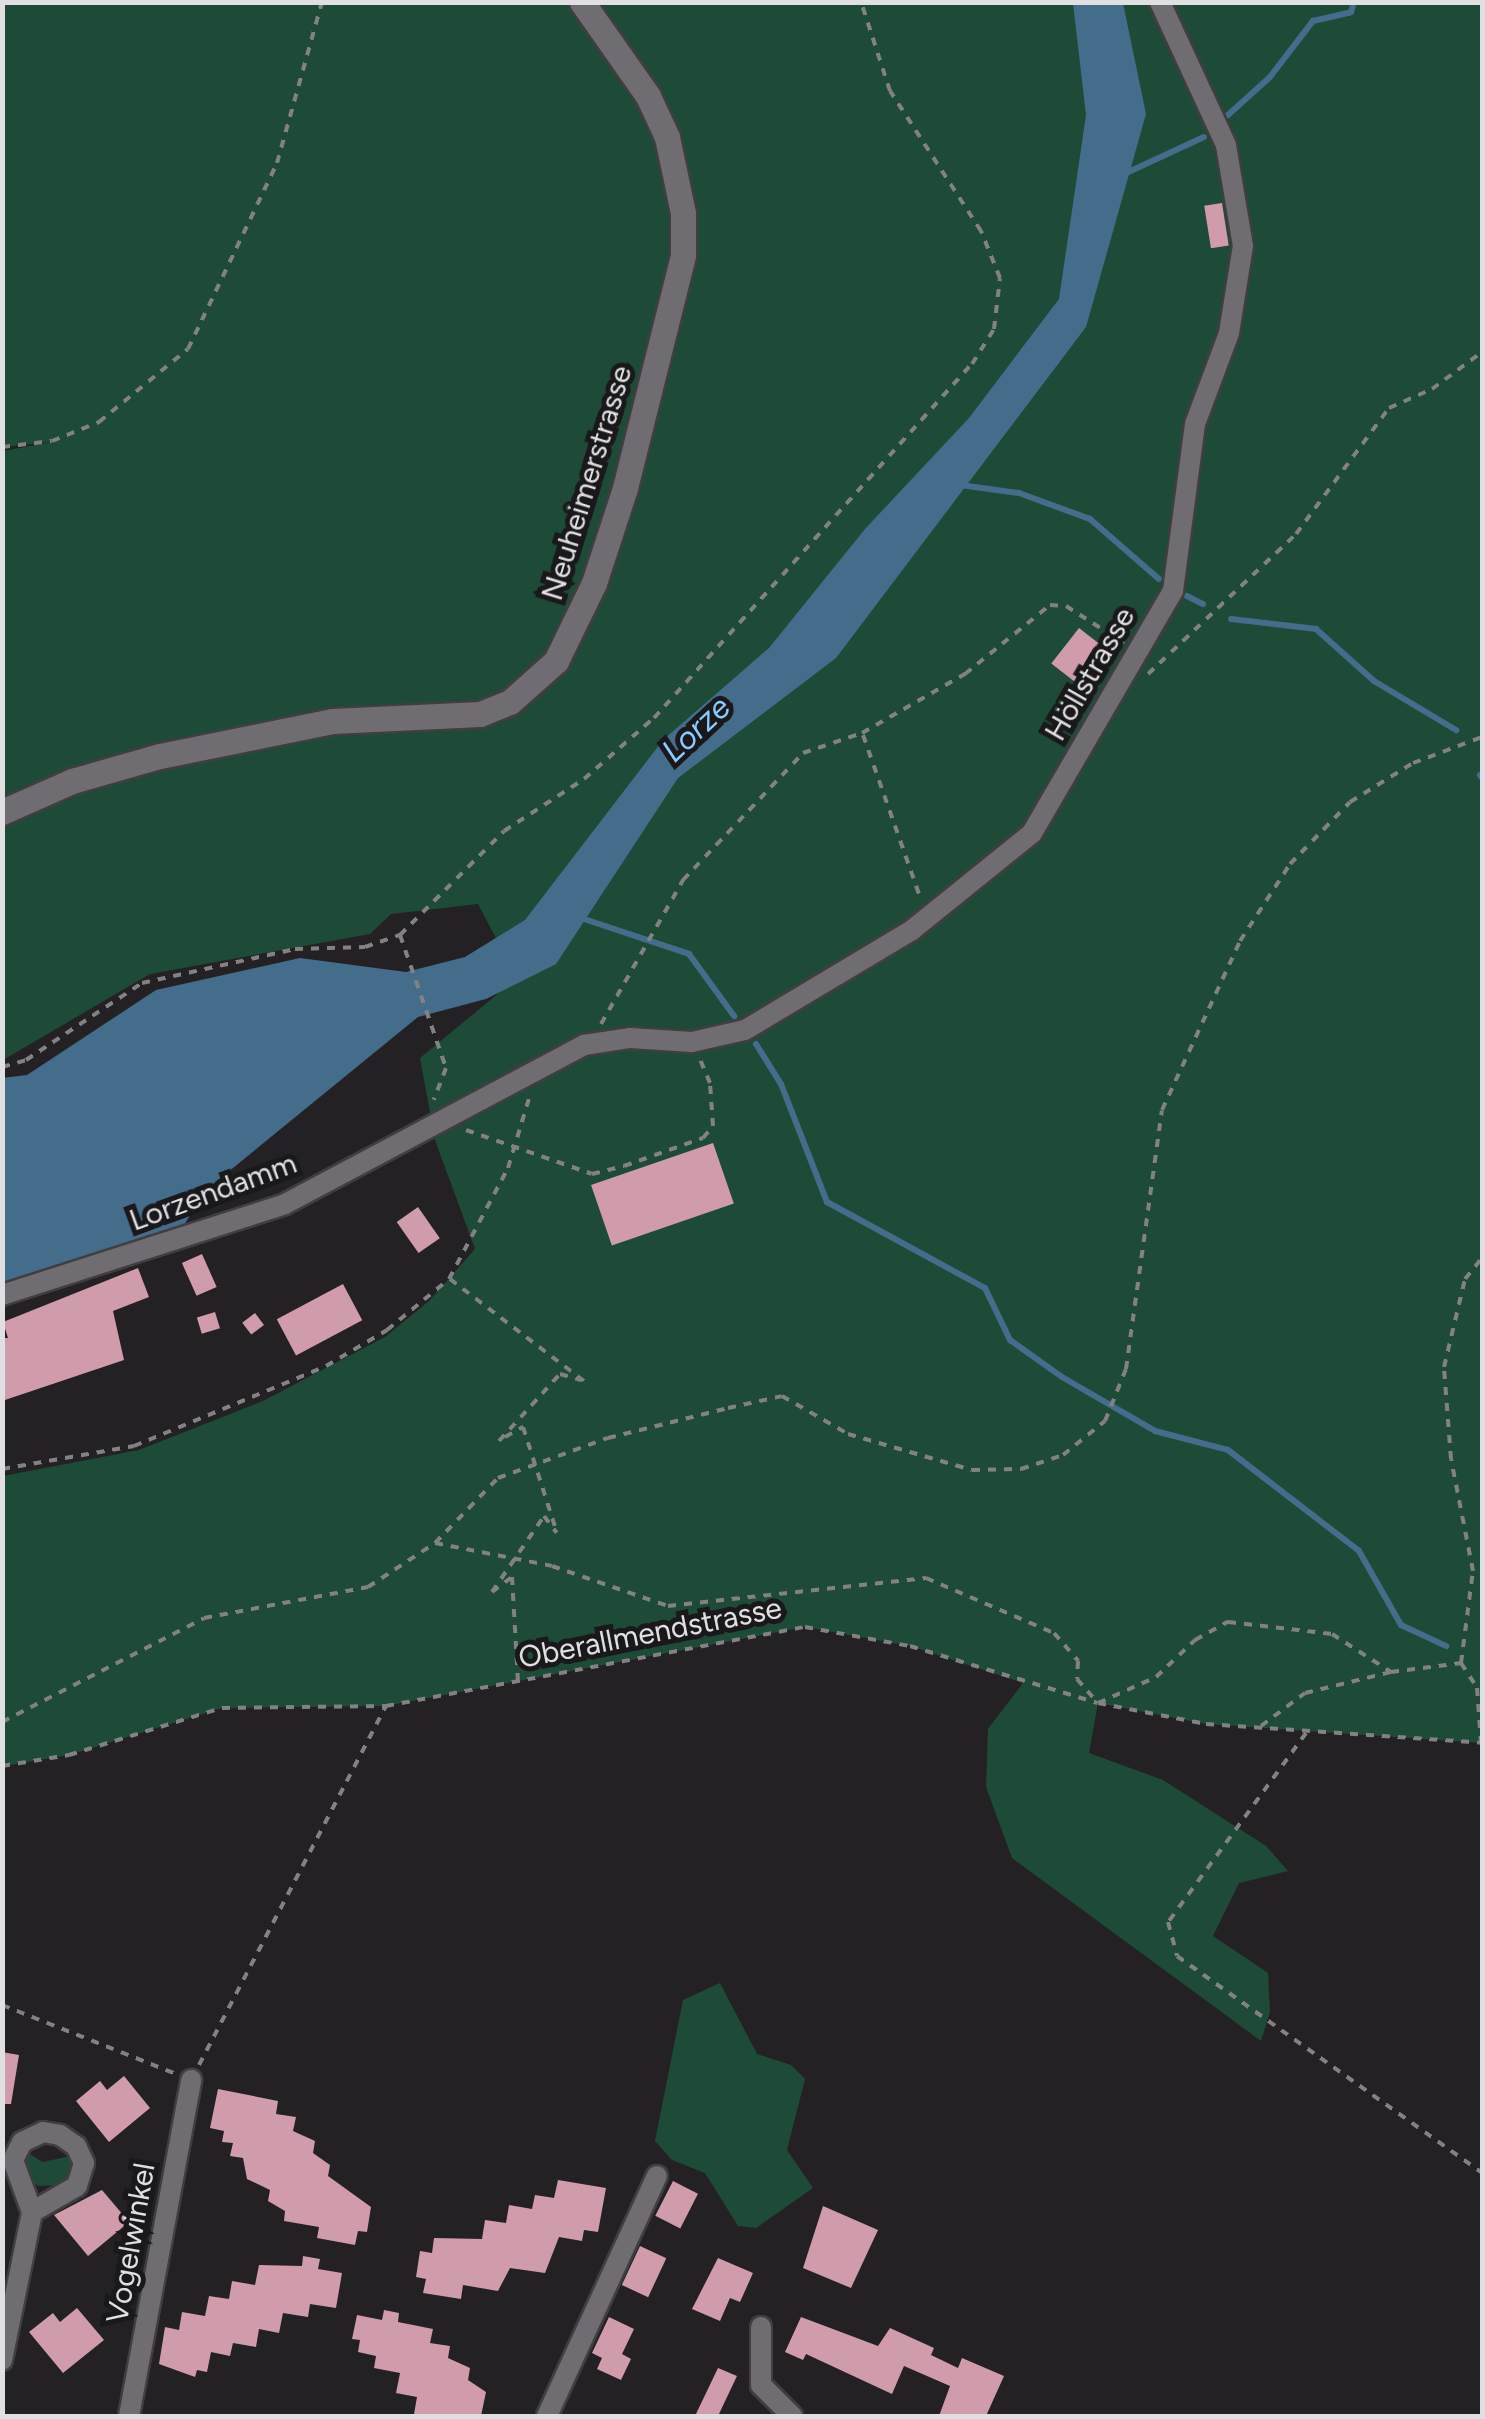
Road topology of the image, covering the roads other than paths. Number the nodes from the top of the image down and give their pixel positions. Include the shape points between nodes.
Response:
1 (582, 2) edge
2 (1160, 2) edge
3 (2, 812) edge
4 (540, 1064) joint
5 (2, 1295) edge
6 (191, 2080) road end
7 (657, 2176) dead end
8 (32, 2212) dead end
9 (761, 2327) dead end
10 (2, 2360) edge
11 (130, 2416) edge
12 (547, 2416) edge
13 (792, 2416) edge

1 - 3 street, Neuheimerstrasse via 648,96 666,137 683,214 683,255 625,488 594,583 556,661 534,685 480,714 332,721 179,752 97,772
2 - 4 street, Höllstrasse via 1226,145 1244,246 1229,333 1195,424 1173,591 1032,833 926,919 746,1030 692,1042 596,1043
4 - 5 street, Lorzendamm via 285,1204
6 - 11 street, Vogelwinkel
7 - 12 street
8 - 10 street
9 - 13 street via 761,2386

